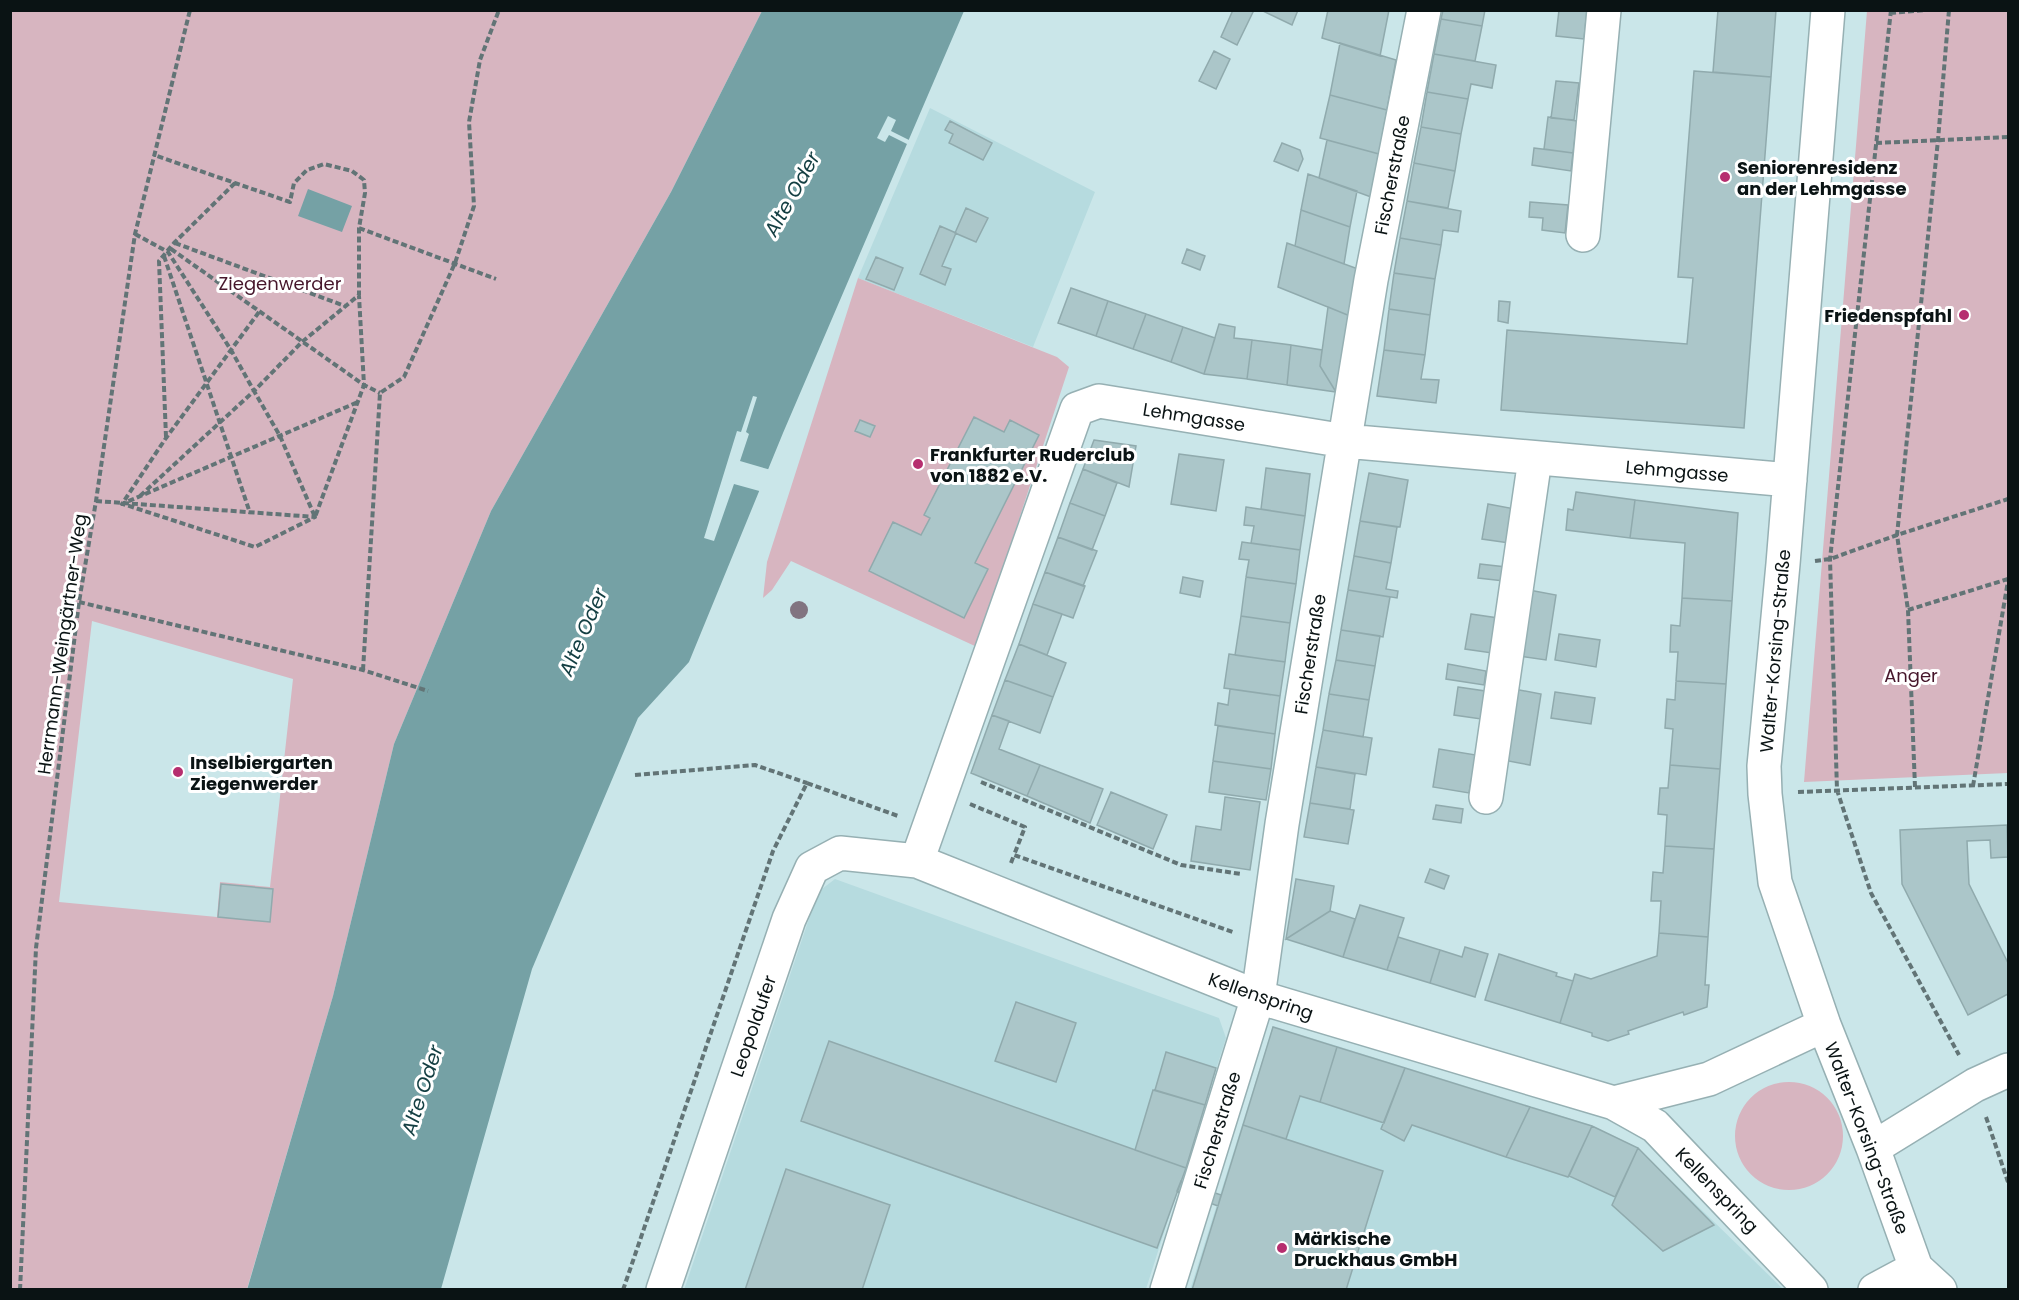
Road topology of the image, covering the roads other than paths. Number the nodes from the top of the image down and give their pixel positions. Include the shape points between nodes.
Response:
1 (1424, 10) edge
2 (1604, 10) edge
3 (1828, 10) edge
4 (1582, 235) dead end
5 (1345, 441) junction
6 (1535, 459) junction
7 (1790, 480) junction
8 (1486, 797) dead end
9 (917, 861) junction
10 (1257, 998) junction
11 (1824, 1025) junction
12 (2008, 1070) edge
13 (1614, 1103) junction
14 (1873, 1148) junction
15 (1916, 1268) junction
16 (663, 1290) edge
17 (1167, 1290) edge
18 (1811, 1290) edge
19 (1875, 1290) edge
20 (1940, 1290) edge

1 - 5 street, Fischerstraße via 1371,280
2 - 4 street
3 - 7 street, Walter-Korsing-Straße
5 - 6 street, Lehmgasse
5 - 9 street, Lehmgasse via 1098,401 1077,409
5 - 10 street, Fischerstraße
6 - 7 street, Lehmgasse
6 - 8 street
7 - 11 street, Walter-Korsing-Straße via 1764,766 1765,794 1775,882
9 - 10 street, Kellenspring
9 - 16 street, Leopoldufer via 840,853 812,868 789,919
10 - 13 street, Kellenspring
10 - 17 street, Fischerstraße
11 - 13 street via 1709,1079
11 - 14 street, Walter-Korsing-Straße
12 - 14 street via 1976,1085
13 - 18 street, Kellenspring via 1655,1126
14 - 15 street, Walter-Korsing-Straße
15 - 19 street
15 - 20 street

